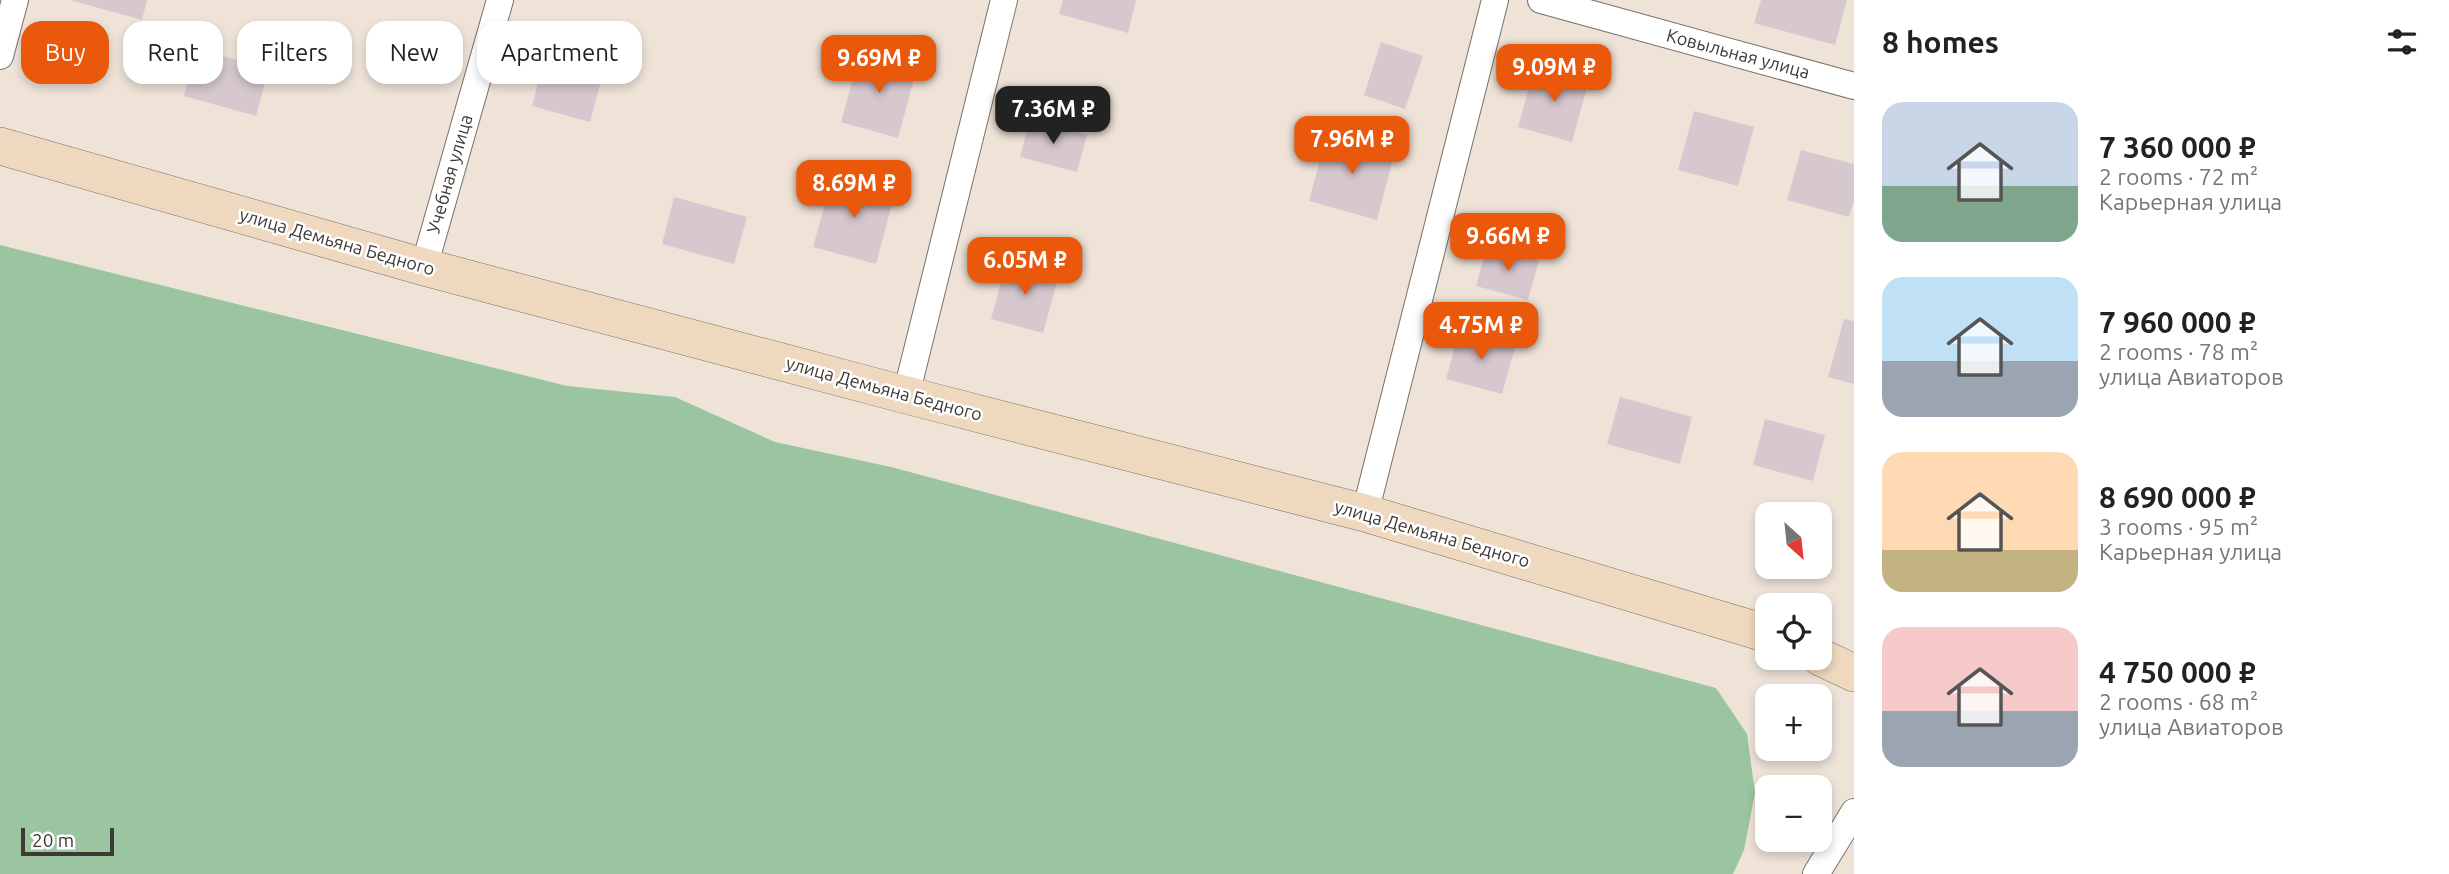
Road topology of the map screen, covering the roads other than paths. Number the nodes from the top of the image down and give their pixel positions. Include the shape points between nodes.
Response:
1 (15, 0) edge
2 (500, 0) edge
3 (1004, 0) edge
4 (1496, 0) edge
5 (1541, 0) edge
6 (0, 56) edge
7 (1854, 86) edge
8 (0, 146) edge
9 (424, 267) junction
10 (906, 395) junction
11 (1365, 513) junction
12 (1755, 630) edge
13 (1832, 663) edge
14 (1854, 673) edge
15 (1854, 812) edge
16 (1816, 874) edge

1 - 6 street
2 - 9 street, Учебная улица
3 - 10 street
4 - 11 street
5 - 7 street, Ковыльная улица
8 - 9 street, улица Демьяна Бедного
9 - 10 street, улица Демьяна Бедного
10 - 11 street, улица Демьяна Бедного
11 - 12 street, улица Демьяна Бедного
13 - 14 street
15 - 16 street

